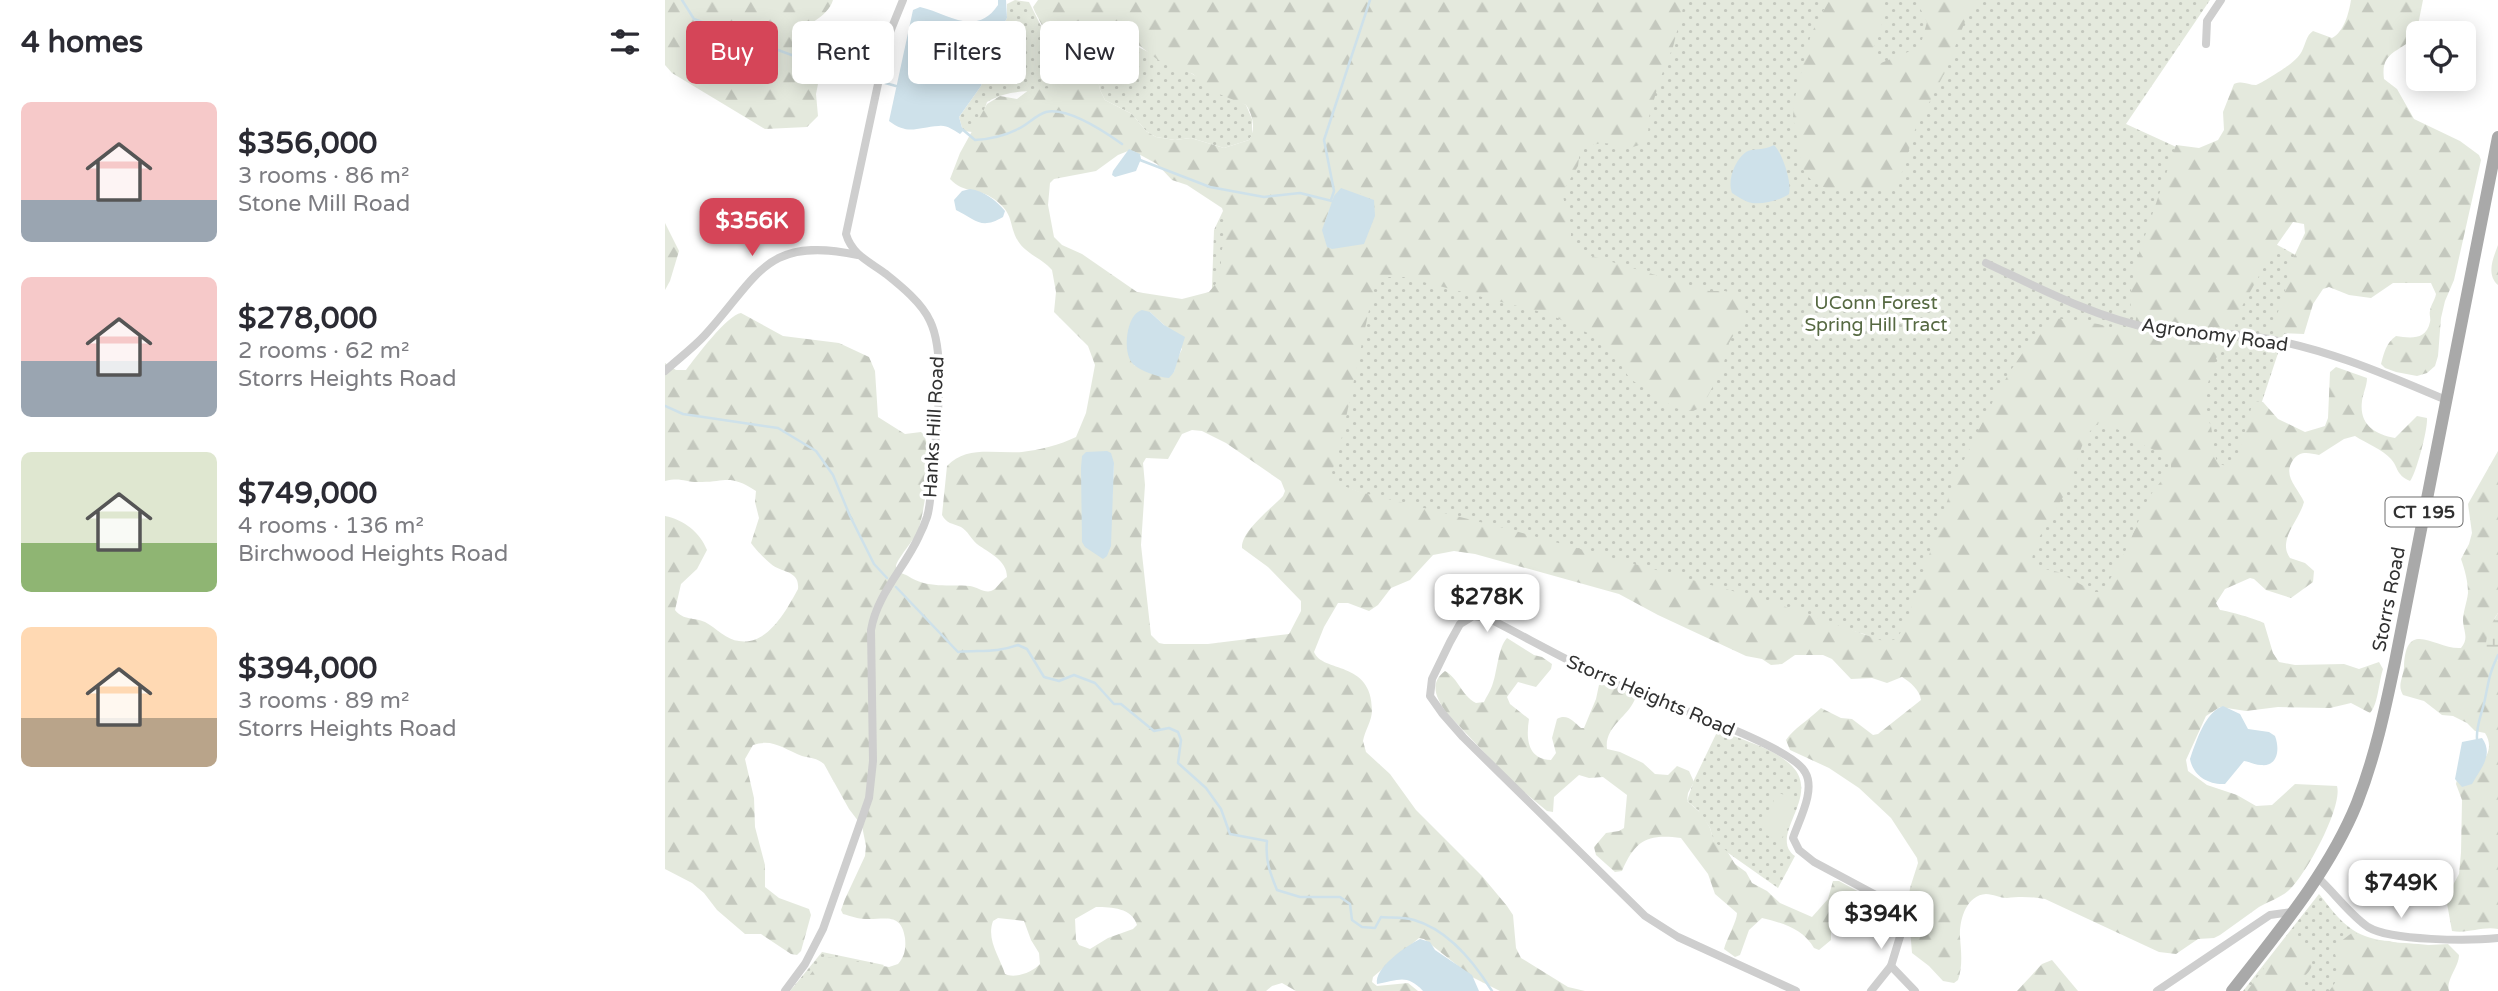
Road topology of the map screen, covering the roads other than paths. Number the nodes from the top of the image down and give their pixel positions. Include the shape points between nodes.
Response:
1 (903, 0) edge
2 (2221, 0) edge
3 (2206, 44) dead end
4 (2498, 137) edge
5 (846, 234) junction
6 (831, 250) junction
7 (859, 256) junction
8 (1986, 263) dead end
9 (665, 371) edge
10 (2446, 400) junction
11 (2317, 877) junction
12 (2292, 912) junction
13 (2498, 938) edge
14 (1891, 966) junction
15 (785, 991) edge
16 (1796, 991) edge
17 (1871, 991) edge
18 (1915, 991) edge
19 (2157, 991) edge
20 (2232, 991) edge

1 - 5 street via 888,37
2 - 3 street via 2207,21
4 - 10 main road, Storrs Road / CT 195
5 - 6 street
5 - 7 street, Hanks Hill Road
6 - 7 street
6 - 9 street via 789,254 767,264 703,337
7 - 15 street, Hanks Hill Road via 911,296 930,319 937,343 928,516 873,616 869,798 823,929 806,964
8 - 10 street, Agronomy Road via 2120,320 2154,329 2249,336 2294,345 2393,377
10 - 11 main road, Storrs Road / CT 195 via 2383,717 2356,804
11 - 12 main road, Storrs Road / CT 195
11 - 13 street via 2375,930 2435,938
12 - 19 street via 2270,915
12 - 20 main road, Storrs Road / CT 195
14 - 16 street, Storrs Heights Road via 1902,930 1900,913 1887,901 1814,862 1793,838 1809,789 1806,773 1796,761 1743,734 1568,662 1487,618 1473,616 1460,624 1432,679 1430,696 1463,737 1645,916 1678,937
14 - 17 street, Storrs Heights Road
14 - 18 street

